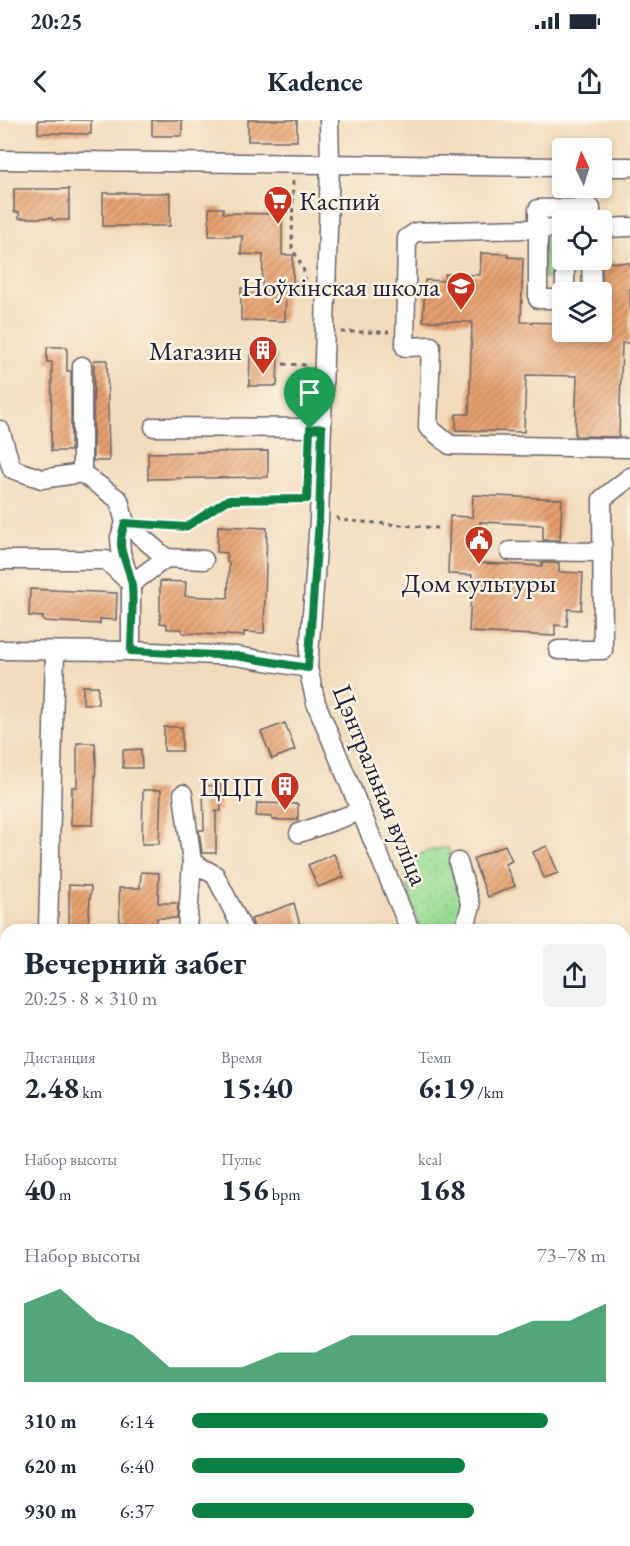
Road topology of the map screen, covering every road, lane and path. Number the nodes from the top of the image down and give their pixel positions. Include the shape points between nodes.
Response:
1 (329, 120) edge
2 (0, 160) edge
3 (294, 163) junction
4 (330, 164) junction
5 (552, 167) edge
6 (612, 167) edge
7 (630, 167) edge
8 (552, 211) edge
9 (630, 227) edge
10 (552, 228) edge
11 (612, 228) edge
12 (538, 229) junction
13 (309, 297) dead end
14 (552, 299) edge
15 (325, 332) junction
16 (406, 332) junction
17 (283, 364) dead end
18 (312, 365) dead end
19 (82, 366) dead end
20 (154, 427) dead end
21 (322, 428) junction
22 (0, 430) edge
23 (629, 448) edge
24 (82, 473) junction
25 (630, 477) edge
26 (320, 499) junction
27 (125, 523) junction
28 (438, 528) dead end
29 (510, 551) dead end
30 (602, 552) junction
31 (166, 558) junction
32 (0, 560) edge
33 (204, 560) dead end
34 (132, 585) junction
35 (0, 650) edge
36 (558, 650) dead end
37 (55, 651) junction
38 (131, 651) junction
39 (308, 668) junction
40 (183, 794) dead end
41 (361, 811) junction
42 (299, 834) dead end
43 (192, 862) junction
44 (458, 862) dead end
45 (48, 924) edge
46 (187, 924) edge
47 (240, 924) edge
48 (408, 924) edge
49 (466, 924) edge

1 - 4 street, Цэнтральная вуліца
2 - 3 street
3 - 4 street
3 - 13 path via 292,248 303,268
4 - 5 street
4 - 15 street, Цэнтральная вуліца
6 - 7 street
8 - 12 street via 538,208
9 - 11 street
10 - 12 street
12 - 14 street via 538,299
12 - 16 street via 416,232 407,238
15 - 16 path
15 - 21 street, Цэнтральная вуліца
16 - 23 street via 405,347 431,346 428,427 450,445
17 - 18 path
19 - 24 street
20 - 21 street
21 - 26 street, Цэнтральная вуліца
22 - 24 street via 12,469 42,479
24 - 27 street via 119,500
25 - 30 street via 602,500
26 - 27 path via 227,500 186,527
26 - 28 path via 339,520
26 - 39 street, Цэнтральная вуліца
27 - 31 street
27 - 34 street via 120,537 121,553
29 - 30 street
30 - 36 street via 603,650
31 - 33 street
31 - 34 street
32 - 34 street via 106,560
34 - 38 street
35 - 37 street
37 - 38 street
37 - 45 street
38 - 39 street via 236,656
39 - 41 street, Цэнтральная вуліца via 316,703
40 - 43 street
41 - 42 street
41 - 48 street, Цэнтральная вуліца
43 - 46 street
43 - 47 street via 215,875
44 - 49 street via 471,906

